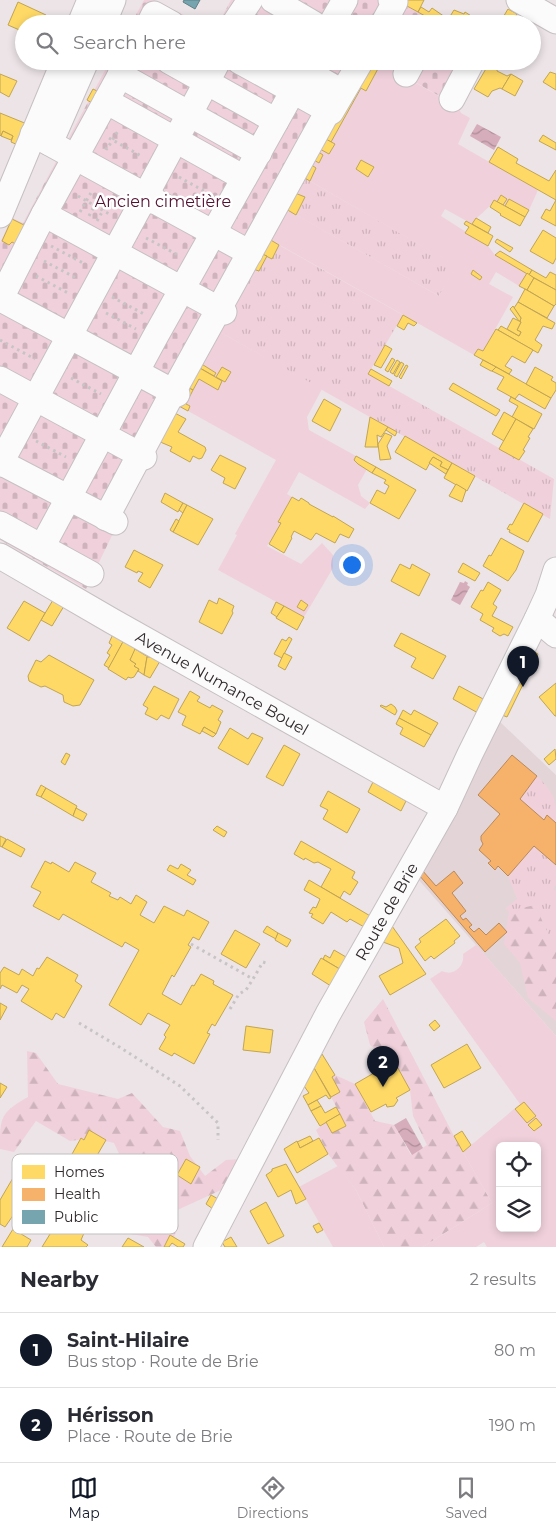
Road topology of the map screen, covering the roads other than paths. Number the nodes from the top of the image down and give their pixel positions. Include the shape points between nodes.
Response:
1 (113, 0) edge
2 (345, 0) edge
3 (391, 0) edge
4 (519, 0) edge
5 (85, 11) edge
6 (248, 12) edge
7 (264, 15) edge
8 (336, 15) edge
9 (388, 15) edge
10 (556, 21) edge
11 (61, 70) edge
12 (81, 70) edge
13 (123, 70) edge
14 (127, 70) edge
15 (303, 70) edge
16 (309, 70) edge
17 (309, 70) edge
18 (467, 70) edge
19 (212, 72) edge
20 (350, 78) edge
21 (452, 99) dead end
22 (106, 101) junction
23 (189, 114) junction
24 (276, 121) junction
25 (42, 138) junction
26 (176, 139) junction
27 (258, 152) junction
28 (76, 157) junction
29 (244, 178) junction
30 (145, 195) junction
31 (44, 214) junction
32 (0, 215) edge
33 (214, 233) junction
34 (114, 252) junction
35 (250, 253) junction
36 (182, 289) junction
37 (0, 300) edge
38 (222, 311) junction
39 (69, 336) junction
40 (136, 372) junction
41 (0, 380) edge
42 (175, 393) junction
43 (35, 398) junction
44 (102, 435) junction
45 (141, 456) junction
46 (0, 462) edge
47 (68, 498) junction
48 (0, 524) edge
49 (42, 547) junction
50 (0, 556) edge
51 (556, 570) edge
52 (91, 574) dead end
53 (537, 619) junction
54 (556, 635) edge
55 (445, 808) junction
56 (206, 1247) edge

1 - 5 street
2 - 8 street
3 - 9 street via 395,2
4 - 10 street
6 - 7 street
11 - 25 street
12 - 25 street
13 - 22 street
14 - 23 street
15 - 24 street
16 - 20 street
17 - 20 street
18 - 21 street
19 - 23 street
19 - 24 street
20 - 35 street
22 - 26 street
22 - 28 street
23 - 26 street
23 - 27 street
24 - 27 street
25 - 28 street
25 - 32 street
26 - 29 street
26 - 30 street
27 - 29 street
28 - 30 street via 108,182
28 - 31 street
29 - 33 street
30 - 33 street
30 - 34 street via 120,221
31 - 34 street
31 - 37 street
33 - 35 street
33 - 36 street
34 - 36 street
34 - 39 street
35 - 38 street
36 - 38 street
36 - 40 street
37 - 39 street
38 - 42 street
39 - 40 street
39 - 43 street
40 - 42 street
40 - 44 street
41 - 43 street
42 - 45 street
43 - 44 street
43 - 46 street
44 - 45 street
44 - 47 street
45 - 47 street via 110,520
46 - 47 street
47 - 49 street
48 - 49 street
49 - 52 street
50 - 55 street, Avenue Numance Bouel
51 - 53 street, Route de Brie
53 - 54 street
53 - 55 street, Route de Brie
55 - 56 street, Route de Brie via 328,1014

